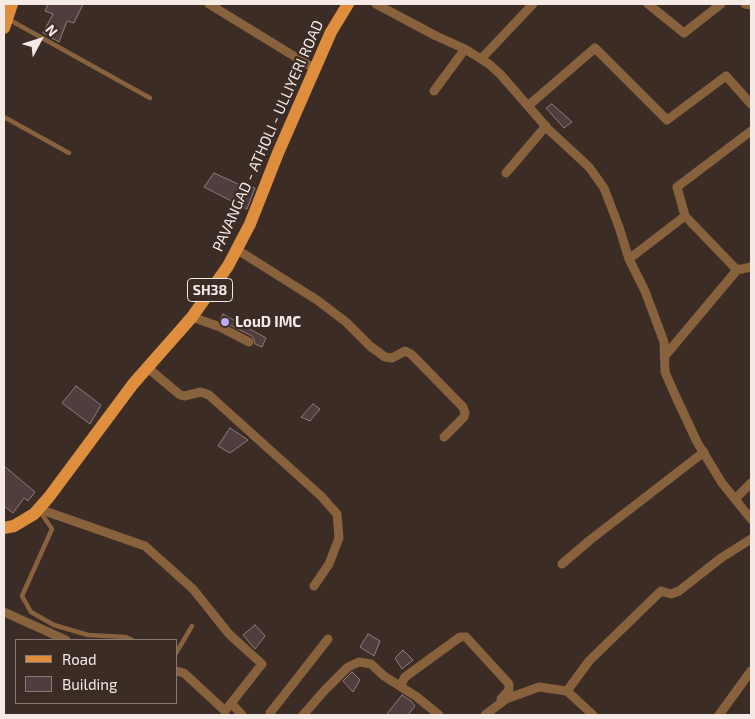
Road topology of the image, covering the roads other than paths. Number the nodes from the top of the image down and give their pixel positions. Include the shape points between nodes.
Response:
1 (12, 4) edge
2 (209, 4) edge
3 (348, 4) edge
4 (376, 4) edge
5 (533, 4) edge
6 (648, 4) edge
7 (722, 4) edge
8 (745, 4) edge
9 (751, 5) edge
10 (5, 23) edge
11 (465, 49) junction
12 (481, 59) junction
13 (315, 69) junction
14 (434, 91) dead end
15 (150, 98) dead end
16 (751, 104) edge
17 (529, 105) junction
18 (4, 117) edge
19 (546, 126) junction
20 (751, 131) edge
21 (69, 154) dead end
22 (506, 173) dead end
23 (685, 216) junction
24 (236, 249) junction
25 (630, 259) junction
26 (751, 267) edge
27 (737, 270) junction
28 (192, 317) junction
29 (249, 342) dead end
30 (664, 357) junction
31 (148, 368) junction
32 (444, 437) dead end
33 (704, 452) junction
34 (751, 483) edge
35 (735, 499) junction
36 (38, 509) junction
37 (751, 519) edge
38 (4, 528) edge
39 (751, 539) edge
40 (562, 564) dead end
41 (314, 586) dead end
42 (4, 612) edge
43 (192, 626) dead end
44 (64, 639) edge
45 (130, 639) edge
46 (328, 639) dead end
47 (178, 650) edge
48 (751, 671) edge
49 (178, 672) edge
50 (400, 686) junction
51 (567, 692) junction
52 (503, 702) junction
53 (231, 704) junction
54 (589, 714) edge
55 (242, 715) edge
56 (270, 715) edge
57 (303, 715) edge
58 (439, 715) edge
59 (485, 715) edge
60 (719, 715) edge

1 - 10 main road
2 - 13 street
3 - 13 main road, PAVANGAD - ATHOLI - ULLIYERI ROAD / SH38 via 330,32
4 - 11 street
5 - 12 street
6 - 7 street via 684,33
8 - 9 street
10 - 15 lane
11 - 12 street
11 - 14 street
12 - 17 street
13 - 24 main road, PAVANGAD - ATHOLI - ULLIYERI ROAD / SH38 via 250,224
16 - 17 street via 726,76 667,120 595,48
17 - 19 street
18 - 21 lane
19 - 22 street
19 - 25 street via 589,167 604,188
20 - 23 street via 677,187
23 - 25 street
23 - 27 street
24 - 28 main road, PAVANGAD - ATHOLI - ULLIYERI ROAD / SH38 via 228,266
24 - 32 street via 317,300 385,357 392,358 405,350 411,354 463,407 464,417
25 - 30 street via 664,342
26 - 27 street
27 - 30 street
28 - 29 street
28 - 31 main road, PAVANGAD - ATHOLI - ULLIYERI ROAD / SH38
30 - 33 street via 665,372
31 - 36 main road, PAVANGAD - ATHOLI - ULLIYERI ROAD / SH38
31 - 41 street via 180,395 202,392 209,396 334,510 339,538 329,564
33 - 35 street
33 - 40 street
34 - 35 street
35 - 37 street
36 - 38 main road, PAVANGAD - ATHOLI - ULLIYERI ROAD / SH38 via 14,526
36 - 45 lane via 52,528 22,596 31,612 54,626 88,635
36 - 53 street via 145,546 193,589 229,634 262,664
39 - 51 street via 679,591 671,594 661,591 589,661
42 - 44 street
43 - 47 lane
46 - 56 street
48 - 60 street
49 - 53 street via 184,673 225,711
50 - 52 street via 405,677 460,637 466,637 509,684 509,690 501,698
50 - 57 street via 371,664 359,662 348,668
50 - 58 street
51 - 52 street via 538,687
51 - 54 street
52 - 59 street
53 - 55 street

